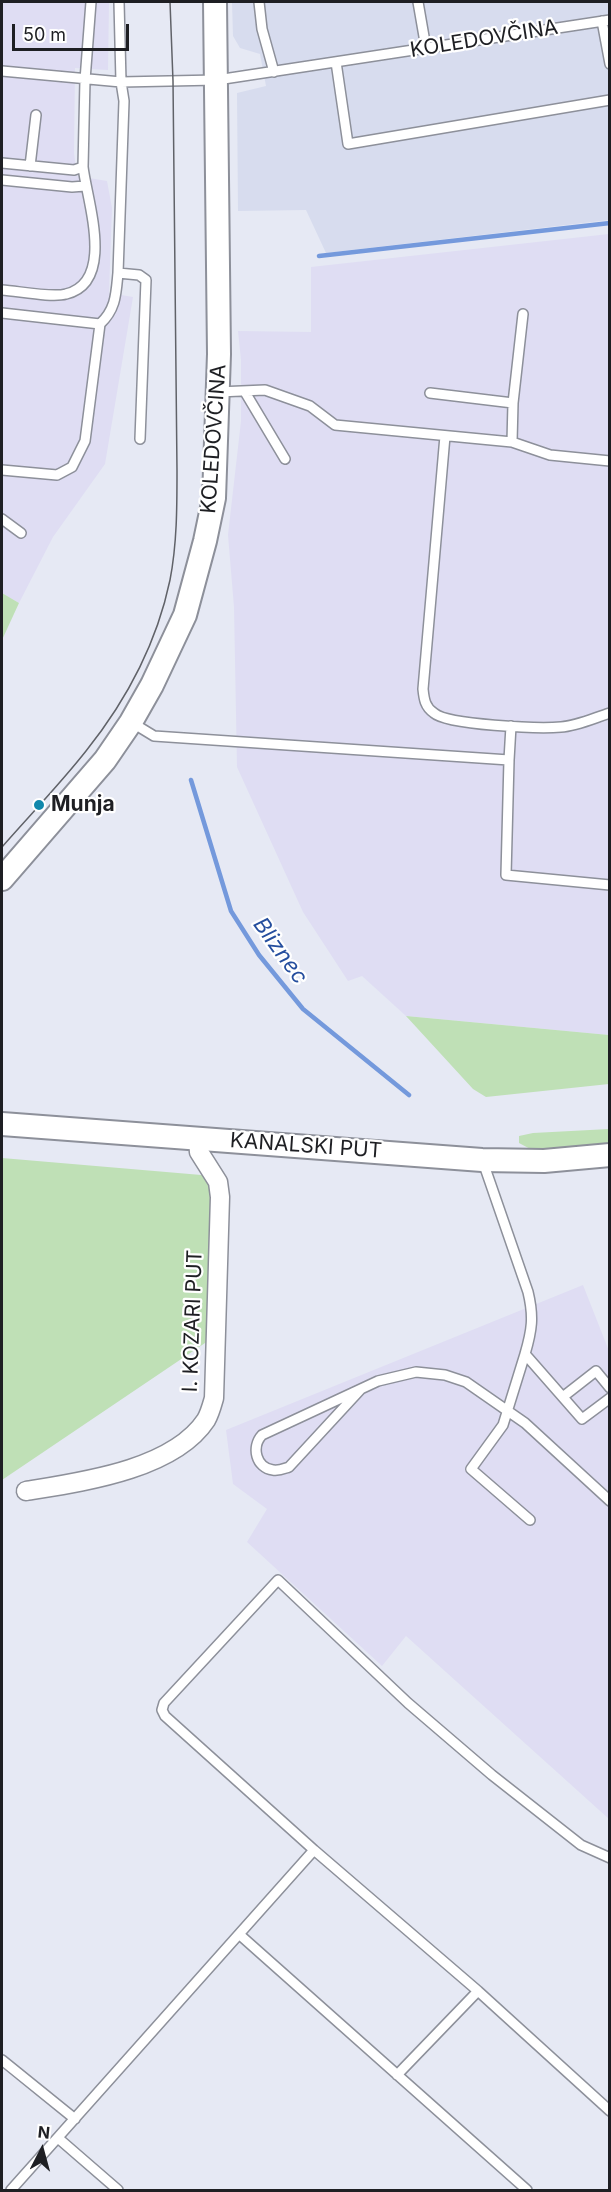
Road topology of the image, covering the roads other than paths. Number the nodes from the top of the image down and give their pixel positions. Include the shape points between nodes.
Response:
1 (91, 2) edge
2 (119, 2) edge
3 (215, 2) edge
4 (259, 2) edge
5 (418, 2) edge
6 (606, 21) edge
7 (426, 48) junction
8 (336, 62) junction
9 (609, 64) edge
10 (2, 71) edge
11 (274, 72) junction
12 (85, 80) junction
13 (217, 80) junction
14 (121, 82) junction
15 (609, 100) edge
16 (36, 115) dead end
17 (2, 163) edge
18 (30, 165) junction
19 (83, 167) junction
20 (2, 180) edge
21 (85, 186) junction
22 (118, 273) junction
23 (2, 290) edge
24 (2, 313) edge
25 (522, 314) dead end
26 (100, 324) junction
27 (218, 392) junction
28 (245, 392) junction
29 (430, 393) dead end
30 (513, 403) junction
31 (445, 435) junction
32 (140, 439) dead end
33 (512, 442) junction
34 (285, 459) dead end
35 (609, 461) edge
36 (2, 470) edge
37 (2, 519) edge
38 (21, 533) dead end
39 (609, 713) edge
40 (130, 722) junction
41 (512, 726) junction
42 (509, 760) junction
43 (2, 879) edge
44 (609, 885) edge
45 (2, 1124) edge
46 (198, 1138) junction
47 (609, 1155) edge
48 (482, 1160) junction
49 (525, 1354) junction
50 (609, 1388) edge
51 (361, 1389) junction
52 (564, 1396) junction
53 (609, 1398) edge
54 (507, 1411) junction
55 (26, 1491) dead end
56 (609, 1501) edge
57 (530, 1520) dead end
58 (314, 1850) junction
59 (609, 1858) edge
60 (240, 1935) junction
61 (478, 1991) junction
62 (2, 2060) edge
63 (397, 2075) junction
64 (609, 2111) edge
65 (75, 2119) junction
66 (58, 2138) junction
67 (11, 2190) edge
68 (118, 2190) edge
69 (527, 2190) edge

1 - 12 lane
2 - 14 lane
3 - 13 street, KOLEDOVČINA
4 - 11 lane
5 - 7 lane
6 - 7 lane, KOLEDOVČINA
6 - 9 lane
7 - 8 lane, KOLEDOVČINA
8 - 11 lane, KOLEDOVČINA
8 - 15 lane via 348,144
10 - 12 lane
11 - 13 lane, KOLEDOVČINA
12 - 14 lane
12 - 19 lane
13 - 14 lane
13 - 27 street, KOLEDOVČINA
14 - 22 lane via 124,113
16 - 18 lane
17 - 18 lane
18 - 19 lane via 74,170
19 - 21 lane
20 - 21 lane
21 - 23 lane via 95,235 87,282 63,295
22 - 26 lane via 110,315
22 - 32 lane via 139,275 146,280
24 - 26 lane
25 - 30 lane
26 - 36 lane via 85,441 72,467 57,475
27 - 28 lane
27 - 40 street, KOLEDOVČINA via 213,498 205,541 184,615 168,654
28 - 31 lane via 265,390 310,406 335,425
28 - 34 lane
29 - 30 lane
30 - 33 lane
31 - 33 lane
31 - 41 lane via 424,703 434,714 446,719
33 - 35 lane via 550,455
37 - 38 lane
39 - 41 lane via 562,728
40 - 42 lane via 154,736
40 - 43 street, KOLEDOVČINA via 105,760
41 - 42 lane
42 - 44 lane via 506,875
45 - 46 street, KANALSKI PUT
46 - 48 street, KANALSKI PUT
46 - 55 street, I. KOZARI PUT via 199,1152 218,1182 220,1197 214,1398 207,1418 175,1450 146,1463 94,1480
47 - 48 street, KANALSKI PUT via 544,1161
48 - 49 lane via 533,1313
49 - 52 lane
49 - 54 lane
50 - 52 lane via 596,1371
51 - 51 lane via 289,1467 277,1471 261,1465 255,1447 262,1435
51 - 54 lane via 416,1372 445,1375 466,1382
52 - 53 lane via 582,1419
54 - 56 lane
54 - 57 lane via 503,1425 471,1469
58 - 59 lane via 162,1710 164,1703 278,1580 408,1703 492,1775 581,1845
58 - 60 lane
58 - 61 lane
60 - 63 lane
60 - 65 lane
61 - 63 lane
61 - 64 lane
62 - 65 lane
63 - 69 lane
65 - 66 lane
66 - 67 lane
66 - 68 lane

